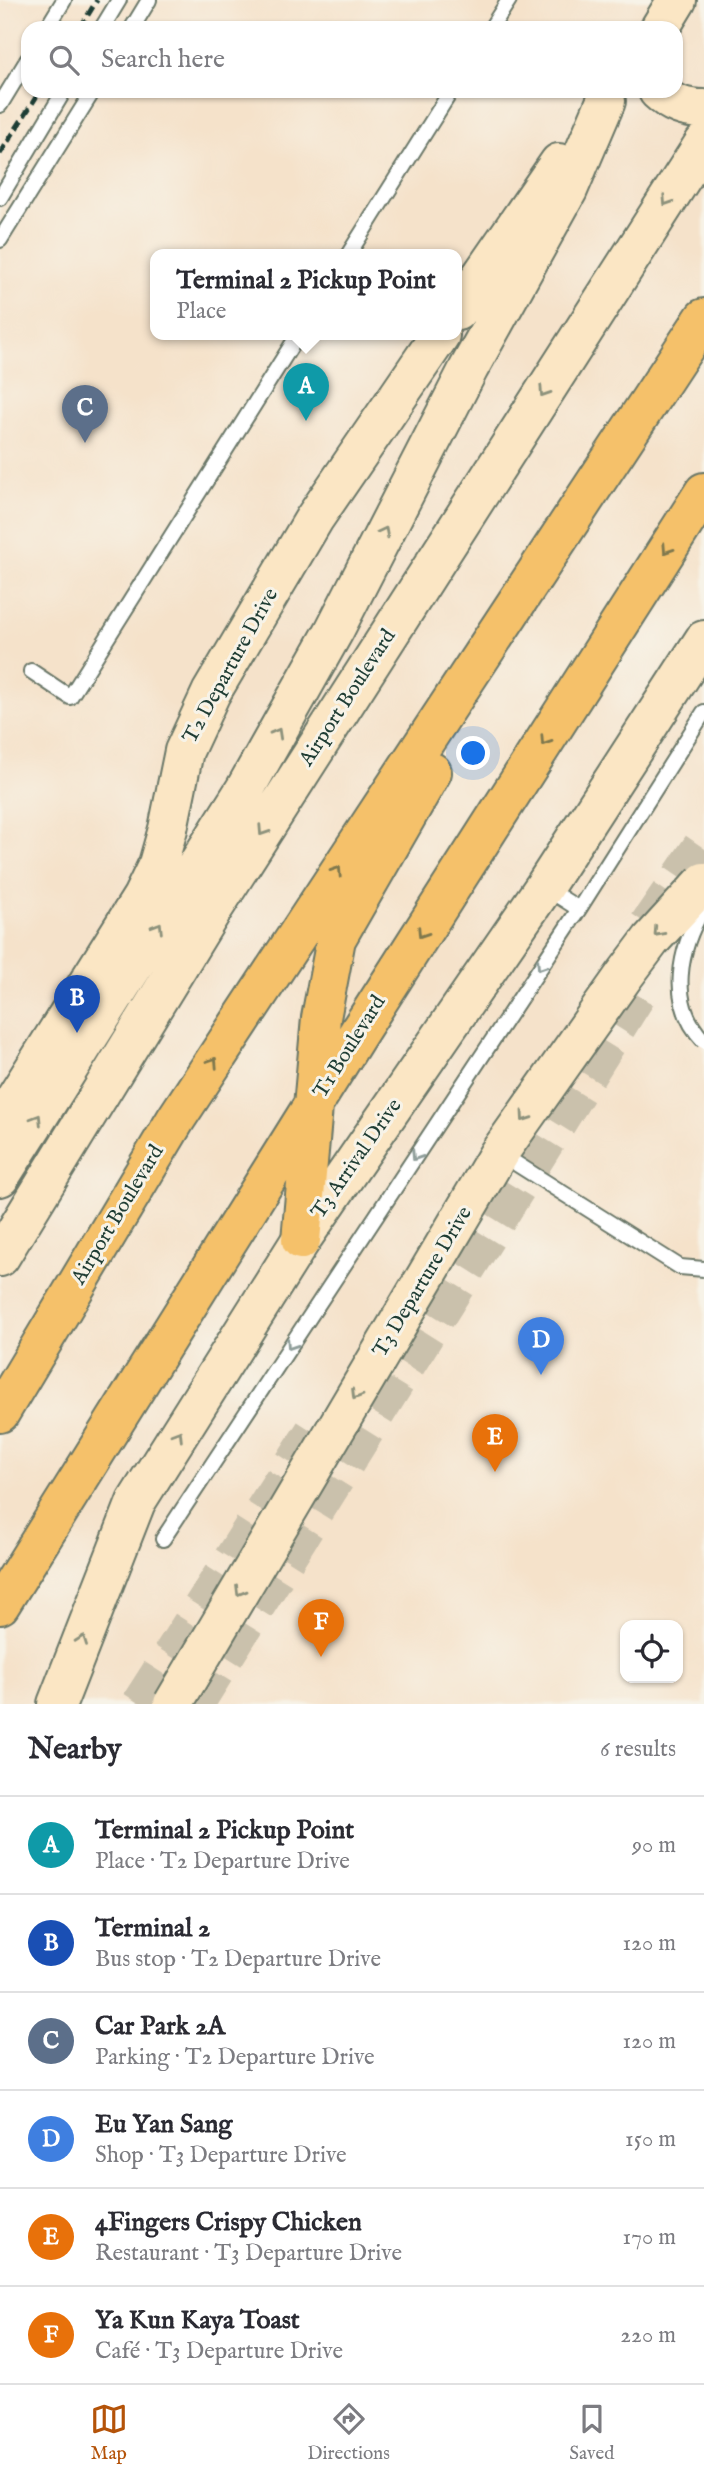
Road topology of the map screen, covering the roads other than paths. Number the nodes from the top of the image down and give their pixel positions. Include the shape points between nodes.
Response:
1 (64, 0) edge
2 (119, 0) edge
3 (149, 0) edge
4 (509, 0) edge
5 (677, 0) edge
6 (51, 21) edge
7 (106, 21) edge
8 (136, 21) edge
9 (496, 21) edge
10 (664, 21) edge
11 (21, 70) edge
12 (60, 98) edge
13 (89, 98) edge
14 (447, 98) edge
15 (608, 98) edge
16 (609, 98) edge
17 (665, 98) edge
18 (0, 105) edge
19 (704, 109) edge
20 (704, 143) edge
21 (0, 198) edge
22 (0, 240) edge
23 (352, 249) edge
24 (462, 304) edge
25 (704, 318) edge
26 (295, 340) edge
27 (437, 340) edge
28 (704, 492) edge
29 (534, 572) junction
30 (704, 640) edge
31 (32, 671) dead end
32 (704, 712) edge
33 (704, 882) edge
34 (544, 887) junction
35 (704, 907) edge
36 (579, 909) junction
37 (704, 1041) edge
38 (0, 1123) edge
39 (499, 1153) junction
40 (0, 1177) edge
41 (301, 1240) junction
42 (0, 1257) edge
43 (704, 1269) edge
44 (0, 1413) edge
45 (163, 1539) dead end
46 (0, 1605) edge
47 (57, 1704) edge
48 (173, 1704) edge

1 - 6 lane
2 - 7 lane
3 - 8 lane
4 - 9 lane
5 - 10 main road
11 - 18 lane
12 - 21 lane
13 - 22 lane
14 - 23 lane
15 - 24 main road via 548,176
40 -> 16 main road via 251,780 334,631 481,344 568,190
17 - 19 main road via 690,109
20 -> 42 main road, Airport Boulevard via 212,909
25 - 29 highway, Airport Boulevard
26 - 31 lane via 70,697
27 - 38 main road, T2 Departure Drive via 314,519 211,693 184,751 165,841 142,897
28 -> 46 highway, T1 Boulevard
29 - 41 highway via 512,643 336,939 321,1018
44 -> 29 highway, Airport Boulevard via 176,1119
30 - 34 main road, T3 Arrival Drive
32 - 36 lane
33 -> 39 main road, T3 Departure Drive, bridge via 651,940
34 - 36 lane
34 - 41 main road, T3 Arrival Drive
35 - 37 lane, bridge via 685,944 680,971 684,1013
36 -> 45 lane
39 - 43 lane, bridge via 680,1267
39 -> 48 main road, T3 Departure Drive, bridge
47 -> 41 main road, T3 Arrival Drive via 136,1502

